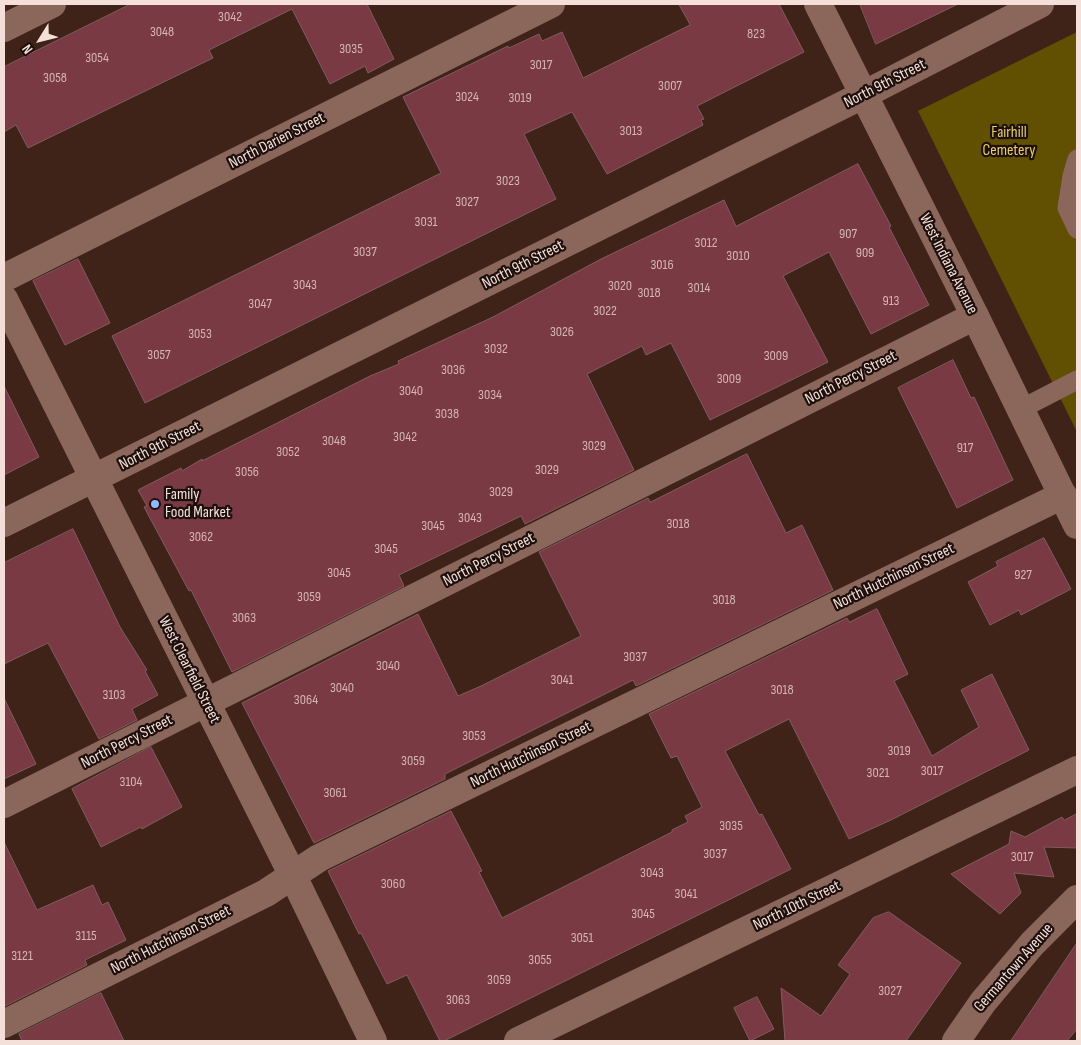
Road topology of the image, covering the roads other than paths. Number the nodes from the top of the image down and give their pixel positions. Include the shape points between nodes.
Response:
1 (52, 4) edge
2 (551, 4) edge
3 (818, 4) edge
4 (1040, 4) edge
5 (4, 28) edge
6 (863, 95) junction
7 (1077, 160) edge
8 (1077, 229) edge
9 (4, 278) edge
10 (4, 299) edge
11 (975, 316) junction
12 (1077, 380) edge
13 (1021, 409) junction
14 (93, 479) junction
15 (1062, 495) junction
16 (4, 523) edge
17 (1077, 525) edge
18 (205, 702) junction
19 (1077, 770) edge
20 (4, 804) edge
21 (293, 876) junction
22 (1077, 899) edge
23 (4, 1024) edge
24 (373, 1041) edge
25 (518, 1041) edge
26 (956, 1041) edge

1 - 5 street
2 - 9 street, North Darien Street
3 - 6 street, West Indiana Avenue
4 - 6 street, North 9th Street
6 - 11 street, West Indiana Avenue
6 - 14 street, North 9th Street
7 - 8 lane via 1067,208
10 - 14 street, West Clearfield Street
11 - 13 street, West Indiana Avenue
11 - 18 street, North Percy Street
12 - 13 lane
13 - 15 street, West Indiana Avenue
14 - 16 street, North 9th Street
14 - 18 street, West Clearfield Street
15 - 17 street, West Indiana Avenue
15 - 21 street, North Hutchinson Street via 319,858
18 - 20 street, North Percy Street
18 - 21 street, West Clearfield Street
19 - 25 street, North 10th Street
21 - 23 street, North Hutchinson Street via 266,893
21 - 24 street, West Clearfield Street
22 - 26 street, Germantown Avenue via 1032,944 983,1002

